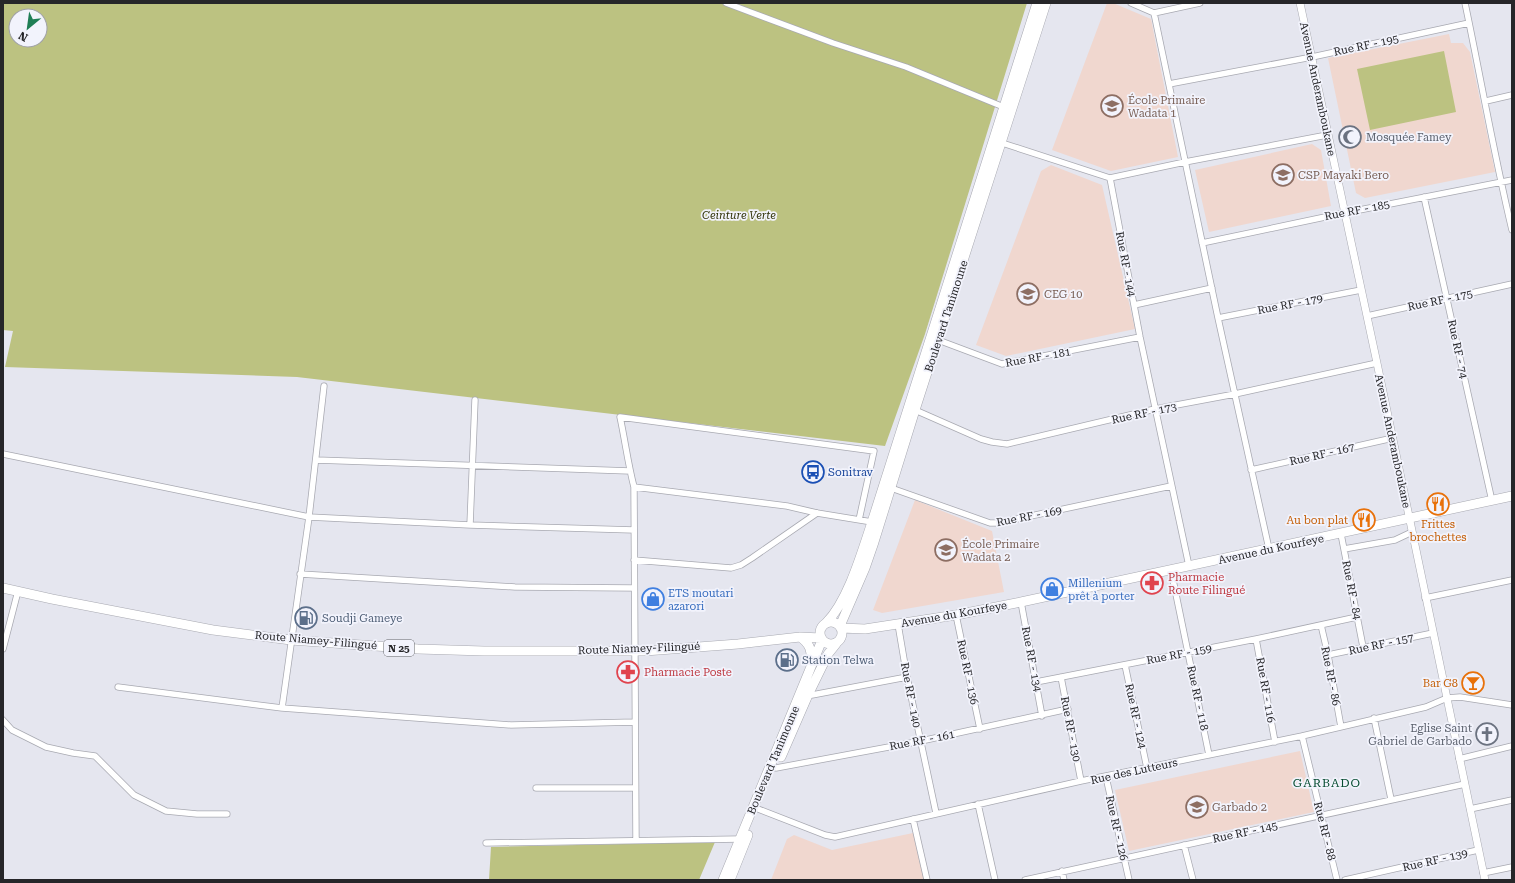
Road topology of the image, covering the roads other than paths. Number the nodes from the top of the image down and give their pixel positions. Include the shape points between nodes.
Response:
1 (726, 3) edge
2 (1037, 3) edge
3 (1046, 3) edge
4 (1131, 3) edge
5 (1200, 3) edge
6 (1300, 3) edge
7 (1466, 3) edge
8 (1154, 13) junction
9 (1469, 23) junction
10 (1312, 57) junction
11 (1169, 84) junction
12 (1512, 95) edge
13 (1486, 101) junction
14 (1008, 109) junction
15 (1327, 135) junction
16 (996, 141) junction
17 (1185, 162) junction
18 (1110, 178) junction
19 (1512, 180) edge
20 (1500, 182) junction
21 (1424, 197) junction
22 (1344, 212) junction
23 (1512, 230) edge
24 (1202, 242) junction
25 (1512, 284) edge
26 (1212, 288) junction
27 (1361, 290) junction
28 (1447, 299) junction
29 (1134, 305) junction
30 (1367, 316) junction
31 (1218, 318) junction
32 (1140, 337) junction
33 (938, 340) junction
34 (928, 358) junction
35 (1377, 363) junction
36 (324, 386) dead end
37 (1235, 394) junction
38 (475, 400) dead end
39 (1155, 409) junction
40 (915, 410) junction
41 (1393, 438) junction
42 (3, 454) edge
43 (316, 460) junction
44 (472, 465) junction
45 (1251, 470) junction
46 (630, 471) junction
47 (1171, 486) junction
48 (634, 487) junction
49 (891, 488) junction
50 (1512, 496) edge
51 (1492, 501) junction
52 (817, 513) junction
53 (309, 517) junction
54 (1409, 519) junction
55 (859, 520) junction
56 (872, 522) junction
57 (470, 525) junction
58 (634, 530) junction
59 (1412, 532) junction
60 (1341, 534) junction
61 (1269, 549) junction
62 (1344, 549) junction
63 (634, 560) junction
64 (1189, 566) junction
65 (1171, 570) junction
66 (300, 574) junction
67 (1512, 580) edge
68 (3, 588) edge
69 (634, 588) junction
70 (18, 591) junction
71 (1425, 598) junction
72 (1021, 602) junction
73 (956, 615) junction
74 (1357, 617) junction
75 (898, 624) junction
76 (824, 625) junction
77 (1321, 625) junction
78 (841, 627) junction
79 (865, 628) junction
80 (1433, 633) junction
81 (800, 637) junction
82 (821, 639) junction
83 (1256, 639) junction
84 (292, 640) junction
85 (838, 642) junction
86 (1362, 647) junction
87 (3, 649) edge
88 (635, 651) junction
89 (1188, 652) junction
90 (1328, 655) junction
91 (1124, 665) junction
92 (810, 670) junction
93 (907, 677) junction
94 (1061, 677) junction
95 (1036, 682) junction
96 (118, 687) dead end
97 (808, 695) junction
98 (1447, 698) junction
99 (1512, 705) edge
100 (282, 708) junction
101 (1068, 709) junction
102 (1042, 716) junction
103 (1374, 718) junction
104 (3, 720) edge
105 (635, 722) junction
106 (1341, 727) junction
107 (980, 729) junction
108 (1302, 736) junction
109 (921, 741) junction
110 (1275, 742) junction
111 (1512, 746) edge
112 (1209, 755) junction
113 (1459, 759) junction
114 (776, 768) junction
115 (1147, 768) junction
116 (1106, 777) junction
117 (1081, 781) junction
118 (1465, 784) junction
119 (536, 788) dead end
120 (635, 788) junction
121 (1392, 799) junction
122 (1512, 800) edge
123 (978, 804) junction
124 (758, 809) junction
125 (1470, 809) junction
126 (936, 813) junction
127 (227, 814) dead end
128 (1321, 816) junction
129 (912, 819) junction
130 (740, 839) junction
131 (636, 840) junction
132 (486, 843) dead end
133 (1184, 844) junction
134 (1478, 850) junction
135 (1124, 858) junction
136 (1512, 867) edge
137 (1062, 871) junction
138 (1484, 876) edge
139 (723, 880) edge
140 (730, 880) edge
141 (926, 880) edge
142 (995, 880) edge
143 (1025, 880) edge
144 (1064, 880) edge
145 (1129, 880) edge
146 (1193, 880) edge
147 (1337, 880) edge
148 (1345, 880) edge

1 - 14 street via 906,67
2 - 14 main road, Boulevard Tanimoune
3 - 14 main road, Boulevard Tanimoune
4 - 8 street
5 - 8 street
6 - 10 street, Avenue Anderamboukane
7 - 9 street
8 - 11 street
9 - 10 street, Rue RF - 195
9 - 13 street
10 - 11 street, Rue RF - 195
10 - 15 street, Avenue Anderamboukane
11 - 17 street
12 - 13 street
13 - 20 street
14 - 16 main road, Boulevard Tanimoune
15 - 17 street
15 - 22 street, Avenue Anderamboukane
16 - 18 street
16 - 33 main road, Boulevard Tanimoune
16 - 34 main road, Boulevard Tanimoune
17 - 18 street
17 - 24 street
18 - 29 street, Rue RF - 144
19 - 20 street, Rue RF - 185
20 - 21 street, Rue RF - 185
20 - 23 street
21 - 22 street, Rue RF - 185
21 - 28 street, Rue RF - 74
22 - 24 street, Rue RF - 185
22 - 27 street, Avenue Anderamboukane
24 - 26 street
25 - 28 street, Rue RF - 175
26 - 29 street
26 - 31 street
27 - 30 street, Avenue Anderamboukane
27 - 31 street, Rue RF - 179
28 - 30 street, Rue RF - 175
28 - 51 street, Rue RF - 74
29 - 32 street, Rue RF - 144
30 - 35 street, Avenue Anderamboukane
31 - 37 street
32 - 33 street, Rue RF - 181 via 1002,364
32 - 39 street, Rue RF - 144
33 - 34 main road, Boulevard Tanimoune
34 - 40 main road, Boulevard Tanimoune
34 - 56 main road, Boulevard Tanimoune
35 - 37 street, Rue RF - 173
35 - 41 street, Avenue Anderamboukane
36 - 43 street
37 - 39 street, Rue RF - 173
37 - 45 street
38 - 44 street
39 - 40 street, Rue RF - 173 via 1008,444 981,439
39 - 47 street, Rue RF - 144
40 - 49 main road, Boulevard Tanimoune
41 - 45 street, Rue RF - 167
41 - 54 street, Avenue Anderamboukane
42 - 53 street
43 - 44 street
43 - 53 street
44 - 46 street
44 - 57 street
45 - 61 street
46 - 48 street
46 - 55 street via 620,417 874,451
47 - 49 street, Rue RF - 169 via 998,523 990,523
47 - 64 street, Rue RF - 144
48 - 52 street via 787,506
48 - 58 street
49 - 78 main road, Boulevard Tanimoune via 868,561
50 - 51 main road, Avenue du Kourfeye
51 - 54 main road, Avenue du Kourfeye
52 - 55 street
52 - 63 street via 736,567
53 - 57 street
53 - 66 street
54 - 59 street, Avenue Anderamboukane
54 - 60 main road, Avenue du Kourfeye
55 - 56 street
56 - 76 main road, Boulevard Tanimoune via 851,579 833,616
57 - 58 street
58 - 63 street
59 - 62 street via 1395,540
59 - 71 street, Avenue Anderamboukane
60 - 61 main road, Avenue du Kourfeye
60 - 62 street, Rue RF - 84
61 - 64 main road, Avenue du Kourfeye
62 - 74 street, Rue RF - 84
63 - 69 street
64 - 65 main road, Avenue du Kourfeye
65 - 72 main road, Avenue du Kourfeye
65 - 89 street, Rue RF - 118
66 - 69 street via 514,587
66 - 84 street
67 - 71 street
68 - 70 main road, Route Niamey-Filingué / N 25
69 - 88 street
70 - 84 main road, Route Niamey-Filingué / N 25 via 213,630
70 - 87 street
71 - 80 street, Avenue Anderamboukane
72 - 73 main road, Avenue du Kourfeye
72 - 95 street, Rue RF - 134
73 - 75 main road, Avenue du Kourfeye
73 - 107 street, Rue RF - 136
74 - 77 street, Rue RF - 159
74 - 86 street, Rue RF - 84
75 - 79 main road, Avenue du Kourfeye
75 - 93 street, Rue RF - 140
76 - 78 main road via 834,622
76 - 81 main road, Route Niamey-Filingué
76 - 82 main road via 820,631
77 - 83 street, Rue RF - 159
77 - 90 street, Rue RF - 86
78 - 79 main road, Avenue du Kourfeye
78 - 85 main road via 842,634
79 - 85 main road, Avenue du Kourfeye
80 - 86 street, Rue RF - 157
80 - 98 street, Avenue Anderamboukane
81 - 82 main road, Route Niamey-Filingué
81 - 88 main road, Route Niamey-Filingué / N 25
81 - 92 main road via 811,649
82 - 85 main road via 829,644
82 - 92 main road, Boulevard Tanimoune
83 - 89 street, Rue RF - 159
83 - 110 street, Rue RF - 116
84 - 88 main road, Route Niamey-Filingué / N 25 via 418,649
84 - 100 street
85 - 97 main road, Boulevard Tanimoune via 828,654
86 - 90 street, Rue RF - 157
88 - 105 street
89 - 91 street, Rue RF - 159
89 - 112 street, Rue RF - 118
90 - 106 street, Rue RF - 86
91 - 94 street, Rue RF - 159
91 - 115 street, Rue RF - 124
92 - 130 main road, Boulevard Tanimoune
93 - 97 street
93 - 109 street, Rue RF - 140
94 - 95 street, Rue RF - 159
94 - 101 street, Rue RF - 130
95 - 102 street, Rue RF - 134
96 - 100 street
97 - 114 main road, Boulevard Tanimoune
98 - 99 street, Rue des Lutteurs
98 - 103 street, Rue des Lutteurs via 1426,707
98 - 113 street, Avenue Anderamboukane
100 - 105 street via 511,725
101 - 102 street, Rue RF - 161
101 - 117 street, Rue RF - 130
102 - 107 street, Rue RF - 161
103 - 106 street, Rue des Lutteurs
103 - 121 street
104 - 127 street via 12,730 46,747 94,756 134,795 166,811
105 - 120 street
106 - 108 street, Rue des Lutteurs
107 - 109 street, Rue RF - 161
108 - 110 street, Rue des Lutteurs
108 - 128 street, Rue RF - 88
109 - 114 street, Rue RF - 161
109 - 126 street, Rue RF - 140
110 - 112 street, Rue des Lutteurs
111 - 113 street
112 - 115 street, Rue des Lutteurs
113 - 118 street, Avenue Anderamboukane
114 - 124 main road, Boulevard Tanimoune
115 - 116 street, Rue des Lutteurs
116 - 117 street, Rue des Lutteurs
116 - 135 street, Rue RF - 126
117 - 123 street, Rue des Lutteurs
118 - 121 street, Rue RF - 145
118 - 125 street, Avenue Anderamboukane
119 - 120 street
120 - 131 street
121 - 128 street, Rue RF - 145
122 - 125 street
123 - 126 street, Rue des Lutteurs
123 - 142 street
124 - 129 street, Rue des Lutteurs via 830,837
124 - 140 main road, Boulevard Tanimoune
125 - 134 street, Avenue Anderamboukane
126 - 129 street, Rue des Lutteurs
128 - 133 street, Rue RF - 145
128 - 147 street, Rue RF - 88
129 - 141 street
130 - 131 street
130 - 139 main road, Boulevard Tanimoune
131 - 132 street
133 - 135 street, Rue RF - 145
133 - 146 street
134 - 138 street, Avenue Anderamboukane
134 - 148 street, Rue RF - 139
135 - 137 street, Rue RF - 145
135 - 145 street, Rue RF - 126
136 - 138 street
137 - 143 street, Rue RF - 145
137 - 144 street

